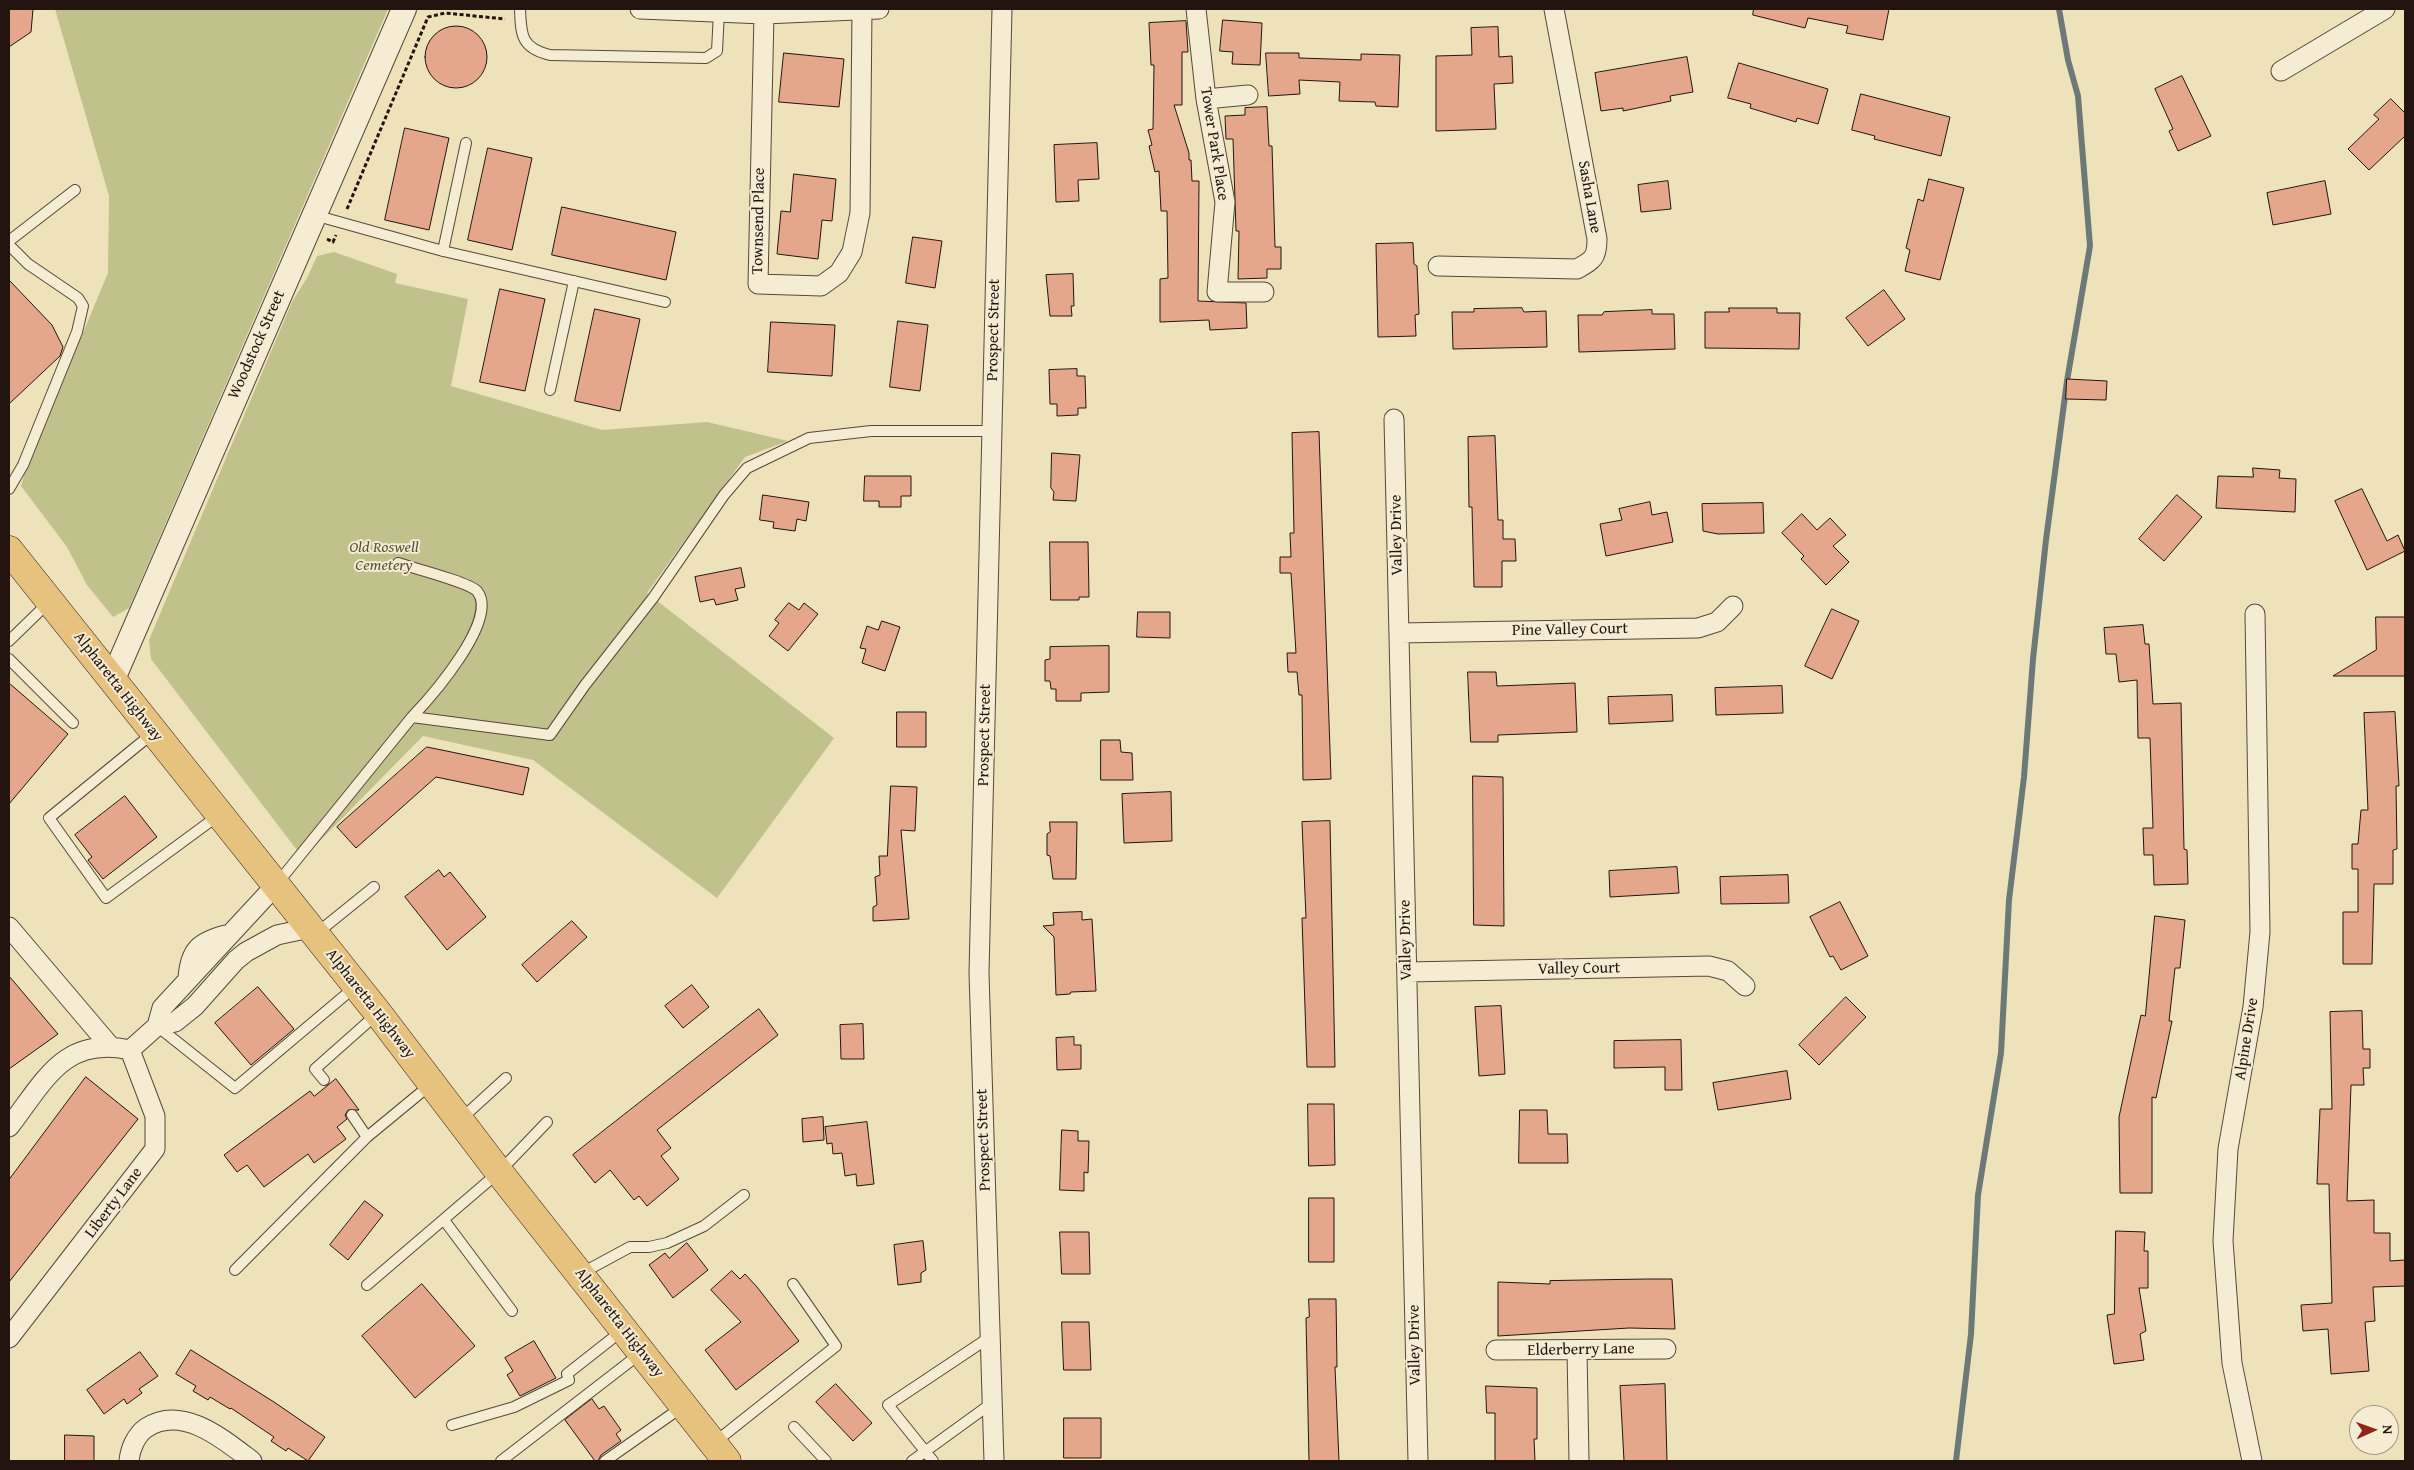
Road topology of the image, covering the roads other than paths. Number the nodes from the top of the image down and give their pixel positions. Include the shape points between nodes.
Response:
1 (404, 9) edge
2 (520, 9) edge
3 (640, 9) edge
4 (870, 9) edge
5 (1002, 9) edge
6 (1196, 9) edge
7 (1554, 9) edge
8 (2385, 9) edge
9 (830, 10) edge
10 (719, 12) junction
11 (764, 14) junction
12 (2282, 71) dead end
13 (1248, 95) dead end
14 (1206, 98) junction
15 (466, 143) dead end
16 (74, 190) dead end
17 (310, 223) junction
18 (9, 243) edge
19 (443, 251) junction
20 (1438, 266) dead end
21 (574, 281) junction
22 (1264, 292) dead end
23 (665, 302) dead end
24 (550, 390) dead end
25 (1394, 419) dead end
26 (992, 431) junction
27 (9, 489) edge
28 (9, 550) edge
29 (398, 564) dead end
30 (50, 601) junction
31 (1733, 606) dead end
32 (2255, 614) dead end
33 (1399, 633) junction
34 (9, 641) edge
35 (9, 659) edge
36 (112, 681) junction
37 (412, 717) junction
38 (73, 722) dead end
39 (154, 733) junction
40 (219, 815) junction
41 (275, 886) junction
42 (374, 887) dead end
43 (9, 927) edge
44 (312, 931) junction
45 (1407, 972) junction
46 (192, 976) junction
47 (356, 986) junction
48 (1745, 986) dead end
49 (212, 987) junction
50 (378, 1013) junction
51 (156, 1026) junction
52 (110, 1046) junction
53 (130, 1050) junction
54 (506, 1078) dead end
55 (324, 1080) dead end
56 (432, 1083) junction
57 (352, 1116) dead end
58 (460, 1120) junction
59 (548, 1122) dead end
60 (9, 1127) edge
61 (367, 1137) junction
62 (499, 1172) junction
63 (744, 1195) dead end
64 (444, 1220) junction
65 (236, 1270) dead end
66 (581, 1274) junction
67 (793, 1284) dead end
68 (367, 1285) dead end
69 (512, 1311) dead end
70 (624, 1329) junction
71 (990, 1337) junction
72 (9, 1338) edge
73 (1666, 1349) dead end
74 (1496, 1350) dead end
75 (1577, 1350) junction
76 (642, 1352) junction
77 (992, 1403) junction
78 (684, 1406) junction
79 (452, 1425) dead end
80 (794, 1427) dead end
81 (720, 1452) edge
82 (926, 1452) junction
83 (129, 1461) edge
84 (252, 1461) edge
85 (500, 1461) edge
86 (606, 1461) edge
87 (826, 1461) edge
88 (912, 1461) edge
89 (933, 1461) edge
90 (994, 1461) edge
91 (1418, 1461) edge
92 (1579, 1461) edge
93 (2252, 1461) edge

1 - 17 street, Woodstock Street
2 - 10 lane via 521,32 530,48 550,55 569,56 706,58 717,52
3 - 10 street
4 - 9 street
4 - 11 street, Townsend Place via 860,214 852,252 839,273 821,286 758,284
5 - 26 street, Prospect Street
6 - 14 street, Tower Park Place
7 - 20 street, Sasha Lane via 1597,239 1593,260 1577,269
8 - 12 street
9 - 11 street
10 - 11 street
13 - 14 street
14 - 22 street, Tower Park Place via 1225,202 1217,292
15 - 19 lane
16 - 18 lane
17 - 19 lane via 340,222
17 - 36 street, Woodstock Street
18 - 27 lane via 28,264 78,298 83,306 73,341
19 - 21 lane
21 - 23 lane
21 - 24 lane
25 - 33 street, Valley Drive
26 - 37 lane via 871,432 809,438 747,468 724,495 653,598 550,736
26 - 71 street, Prospect Street via 980,973
28 - 30 highway, Alpharetta Highway
29 - 37 lane via 464,585 475,590 481,598 478,626 470,641 435,693
30 - 34 lane
30 - 36 highway, Alpharetta Highway
31 - 33 street, Pine Valley Court via 1717,622 1698,628
32 - 93 street, Alpine Drive via 2260,932 2253,1007 2228,1149 2223,1241 2232,1363
33 - 45 street, Valley Drive
35 - 38 lane
36 - 39 highway, Alpharetta Highway
37 - 41 lane
39 - 40 highway, Alpharetta Highway
39 - 40 lane via 49,818 106,898
40 - 41 highway, Alpharetta Highway
41 - 44 highway, Alpharetta Highway
41 - 46 street
42 - 44 lane
43 - 52 street
44 - 47 highway, Alpharetta Highway
44 - 49 street via 277,935 260,942 236,960
45 - 48 street, Valley Court via 1709,966 1728,971
45 - 91 street, Valley Drive
46 - 49 street
46 - 51 street via 162,1008
47 - 50 highway, Alpharetta Highway
47 - 51 lane via 235,1088
49 - 51 street via 175,1022
50 - 55 lane via 315,1069
50 - 56 highway, Alpharetta Highway
51 - 53 street
52 - 53 street
52 - 60 street via 86,1048 60,1062
53 - 72 street, Liberty Lane via 155,1116 155,1149
54 - 58 lane
56 - 58 highway, Alpharetta Highway
56 - 61 lane
57 - 61 lane
58 - 62 highway, Alpharetta Highway
59 - 62 lane
61 - 65 lane
62 - 64 lane
62 - 66 highway, Alpharetta Highway
63 - 66 lane via 704,1226 667,1243 630,1247
64 - 68 lane
64 - 69 lane
66 - 70 highway, Alpharetta Highway
67 - 81 lane via 836,1346
70 - 76 highway, Alpharetta Highway
70 - 79 lane via 567,1374 569,1380 514,1407
71 - 77 street, Prospect Street
71 - 82 lane via 888,1405
73 - 75 street, Elderberry Lane
74 - 75 street, Elderberry Lane
75 - 92 street
76 - 78 highway, Alpharetta Highway
76 - 85 lane
77 - 82 lane
77 - 90 street, Prospect Street
78 - 81 highway, Alpharetta Highway
78 - 86 lane
80 - 87 lane
82 - 88 lane
82 - 89 lane
83 - 84 street via 135,1441 144,1430 155,1422 172,1418 195,1424

